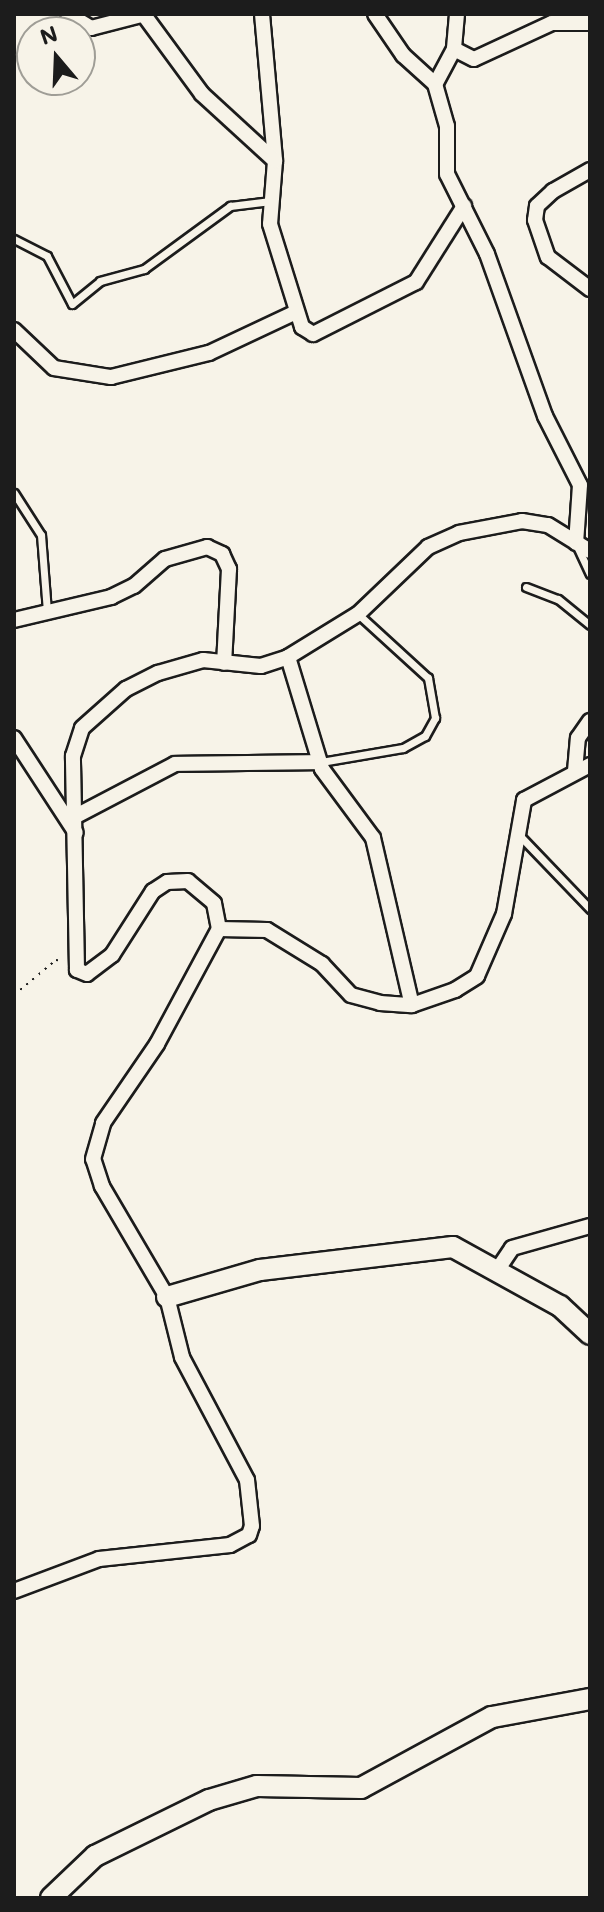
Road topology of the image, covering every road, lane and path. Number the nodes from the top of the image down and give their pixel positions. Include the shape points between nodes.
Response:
1 (145, 14) edge
2 (262, 14) edge
3 (375, 14) edge
4 (457, 14) edge
5 (590, 23) edge
6 (96, 27) edge
7 (454, 49) junction
8 (435, 84) junction
9 (275, 161) junction
10 (590, 170) edge
11 (271, 201) junction
12 (464, 206) junction
13 (14, 239) edge
14 (590, 289) edge
15 (294, 313) junction
16 (14, 330) edge
17 (585, 485) edge
18 (14, 493) edge
19 (576, 543) junction
20 (590, 551) edge
21 (590, 574) edge
22 (526, 587) dead end
23 (47, 611) junction
24 (358, 614) junction
25 (14, 620) edge
26 (590, 625) edge
27 (288, 657) junction
28 (224, 663) junction
29 (590, 721) edge
30 (14, 738) edge
31 (320, 762) junction
32 (590, 765) edge
33 (575, 771) junction
34 (76, 816) junction
35 (78, 837) junction
36 (521, 837) junction
37 (590, 909) edge
38 (219, 929) junction
39 (72, 962) junction
40 (14, 995) edge
41 (412, 1005) junction
42 (590, 1226) edge
43 (498, 1269) junction
44 (167, 1297) junction
45 (590, 1334) edge
46 (14, 1591) edge
47 (590, 1699) edge
48 (51, 1898) edge

1 - 6 street
1 - 9 street via 202,94
2 - 9 street
3 - 8 street via 403,55
4 - 7 street
5 - 7 street via 552,23 474,59
7 - 8 street
8 - 12 street via 447,126 447,174
9 - 11 street
10 - 14 street via 553,191 537,206 535,220 548,257
11 - 13 lane via 230,206 144,269 100,281 72,304 47,256
11 - 15 street via 270,224
12 - 15 street via 416,282 373,309 313,334
12 - 17 street via 545,416
15 - 16 street via 209,353 111,377 54,368
17 - 19 street
18 - 23 lane via 41,535
19 - 20 street
19 - 21 lane
19 - 24 street via 548,525 522,521 459,533 428,547
22 - 26 lane via 558,599
23 - 25 street
23 - 28 street via 111,597 134,586 165,559 213,548 229,569
24 - 27 street
24 - 31 lane via 428,678 435,718 425,736 403,748
27 - 28 street via 261,666
27 - 31 street
28 - 34 street via 203,660 158,673 90,717 73,756
29 - 33 street via 578,738
30 - 35 street
31 - 34 street via 175,764
31 - 41 street via 373,838
32 - 33 street
33 - 36 street via 524,800
34 - 35 street
35 - 39 street
36 - 37 lane
36 - 41 street via 512,888 477,976
38 - 39 street via 205,891 188,881 167,882 153,891 96,970 87,974
38 - 41 street via 267,930 322,964 351,995
38 - 44 street via 157,1044 103,1123 93,1159 102,1186
39 - 40 path via 56,960
42 - 43 street via 512,1248
43 - 44 street via 453,1247 415,1246 260,1270
43 - 45 street via 560,1306
44 - 46 street via 182,1357 247,1480 249,1535 198,1552 99,1559
47 - 48 street via 492,1717 361,1788 257,1786 209,1800 95,1856

